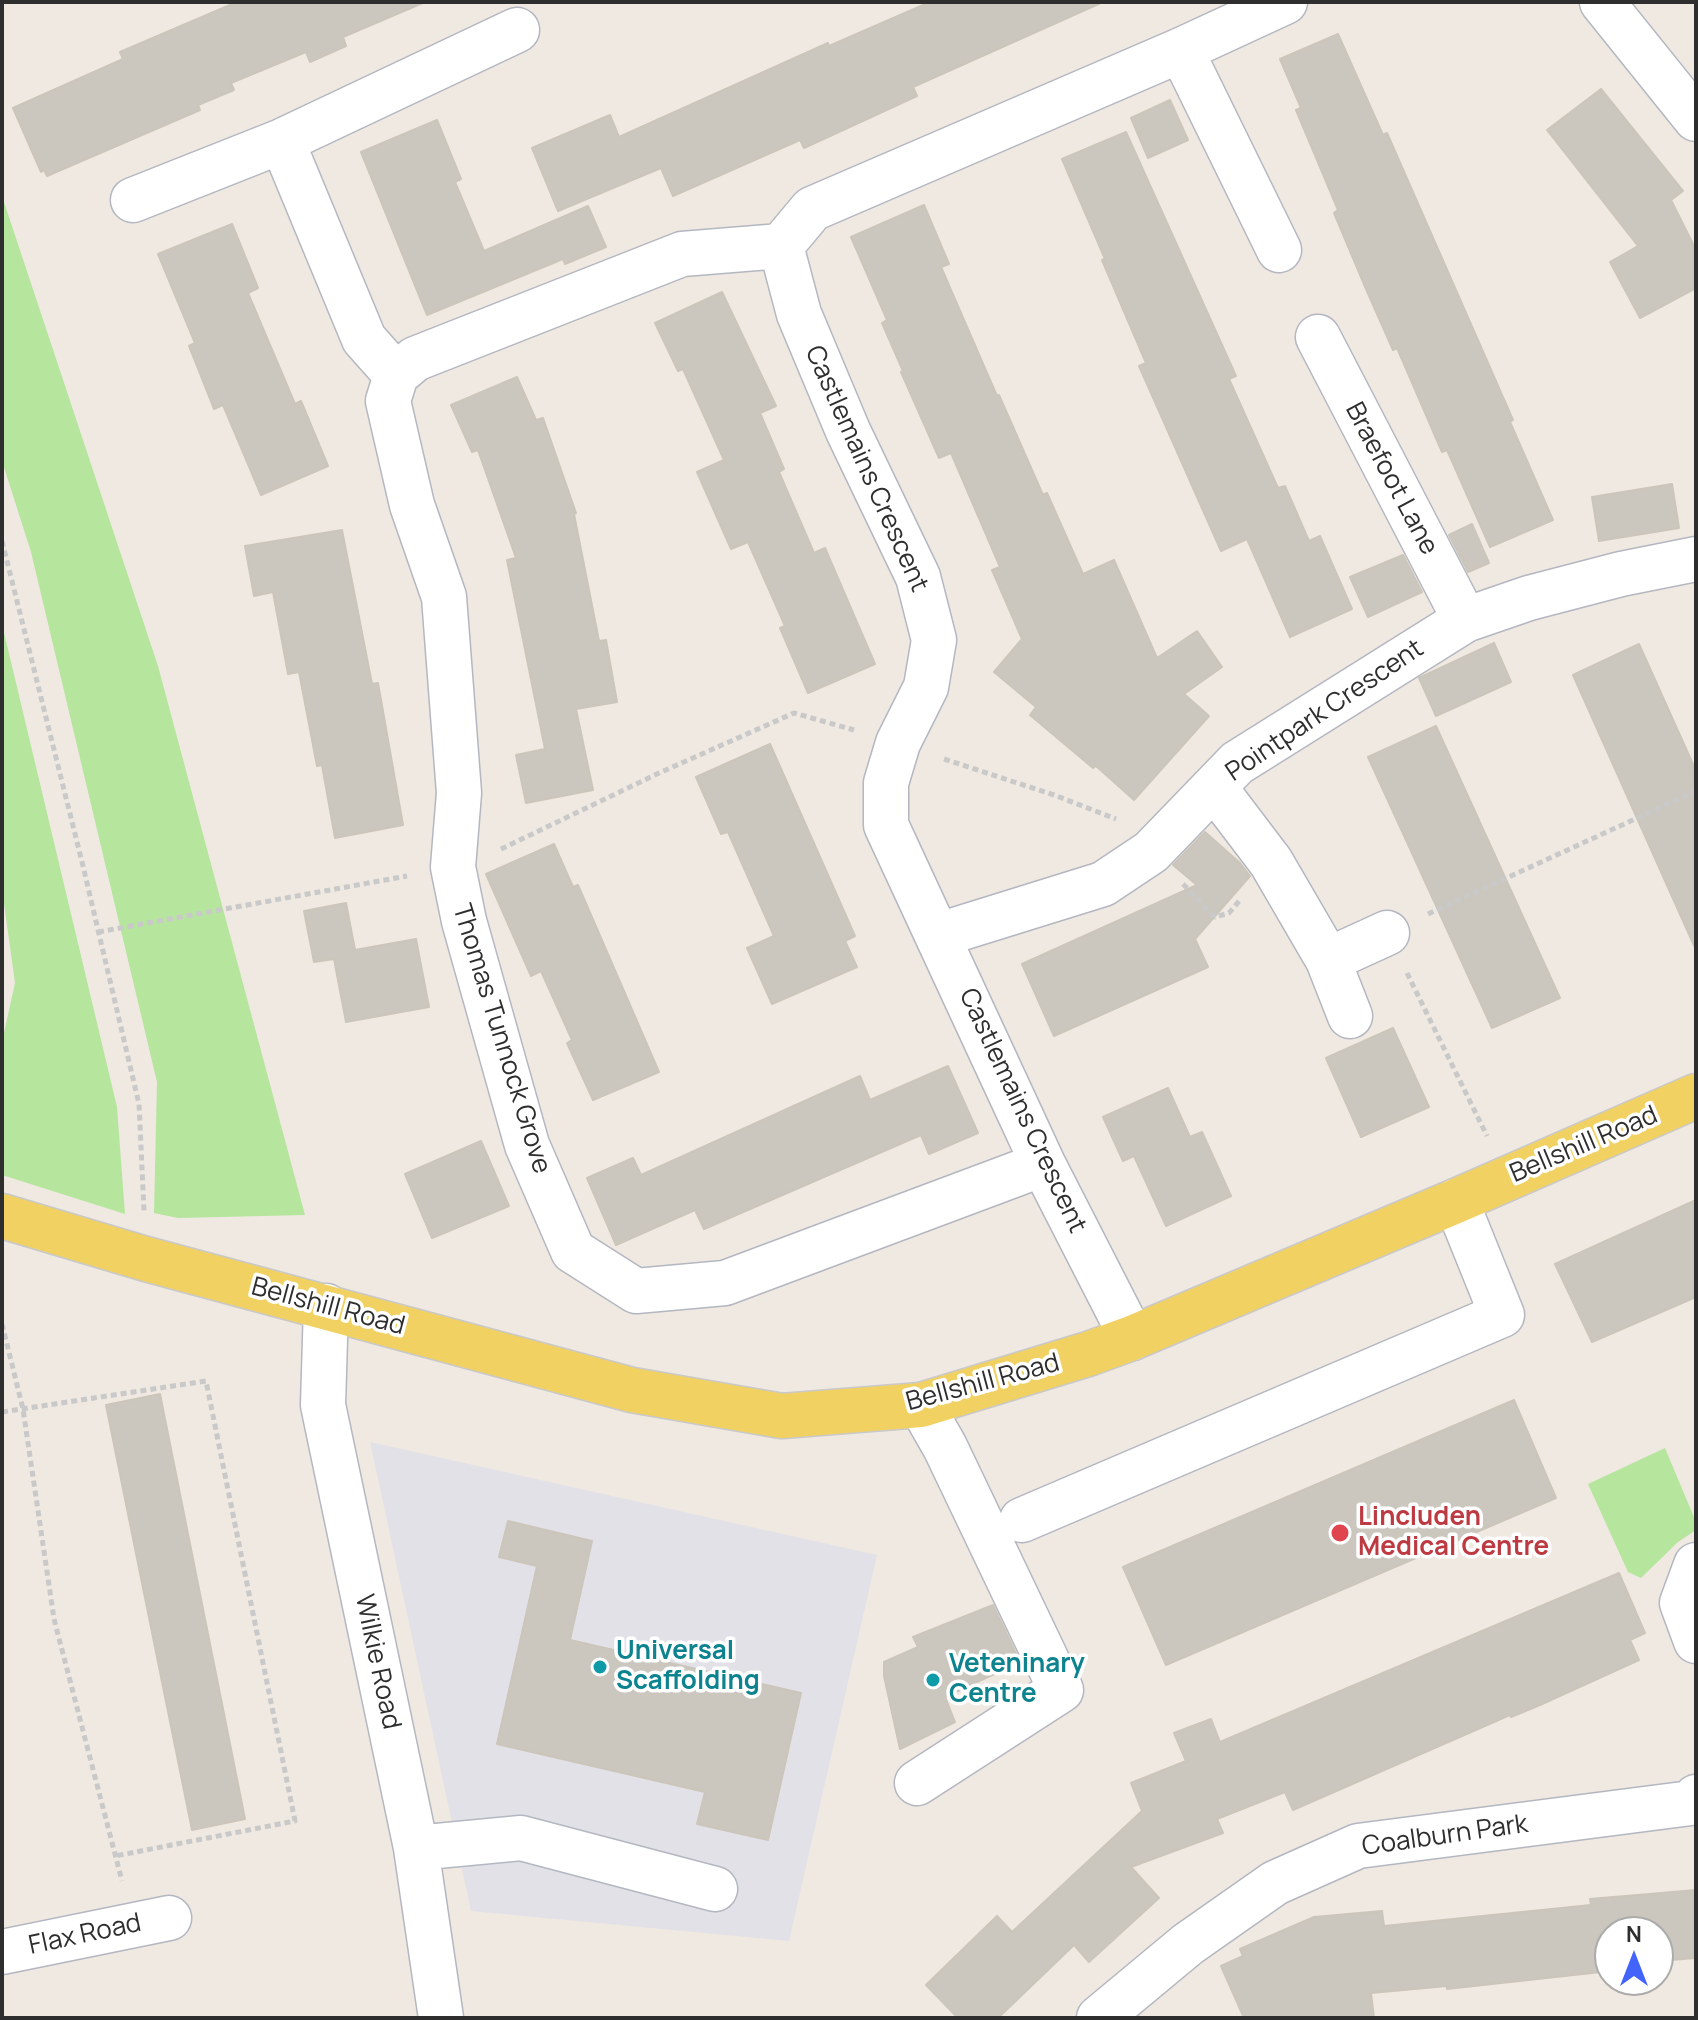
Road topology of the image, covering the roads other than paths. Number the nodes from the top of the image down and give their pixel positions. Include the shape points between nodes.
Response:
1 (1285, 2) edge
2 (1602, 2) edge
3 (517, 30) dead end
4 (1181, 50) junction
5 (1696, 119) edge
6 (282, 141) junction
7 (133, 200) dead end
8 (781, 246) junction
9 (1279, 250) dead end
10 (1318, 337) dead end
11 (396, 375) junction
12 (1696, 559) edge
13 (1465, 620) junction
14 (1214, 787) junction
15 (1387, 933) road end
16 (939, 935) junction
17 (1328, 960) junction
18 (1350, 1016) dead end
19 (1696, 1096) edge
20 (1043, 1164) junction
21 (1456, 1201) junction
22 (2, 1216) edge
23 (326, 1306) junction
24 (1132, 1338) junction
25 (921, 1405) junction
26 (1022, 1520) dead end
27 (1696, 1565) edge
28 (1696, 1641) edge
29 (917, 1783) dead end
30 (1696, 1797) edge
31 (416, 1848) junction
32 (715, 1889) dead end
33 (152, 1921) road end
34 (2, 1952) edge
35 (441, 2018) edge
36 (1099, 2018) edge

1 - 4 street
2 - 5 street
3 - 6 street
4 - 8 street via 812,209
4 - 9 street
6 - 7 street
6 - 11 street via 364,339
8 - 11 street via 682,254 415,359
8 - 16 street, Castlemains Crescent via 799,314 918,577 934,640 926,687 898,743 886,783 886,825
10 - 13 street, Braefoot Lane
11 - 20 street, Thomas Tunnock Grove via 388,401 412,505 444,597 459,793 453,867 527,1145 573,1251 636,1291 725,1283
12 - 13 street, Pointpark Crescent via 1529,598
13 - 14 street, Pointpark Crescent via 1237,763
14 - 16 street, Pointpark Crescent via 1151,852 1103,884
14 - 17 street via 1271,862
15 - 17 street
16 - 20 street, Castlemains Crescent
17 - 18 street
19 - 21 main road, Bellshill Road
20 - 24 street, Castlemains Crescent
21 - 24 main road, Bellshill Road
21 - 26 street via 1502,1315
22 - 23 main road, Bellshill Road
23 - 25 main road, Bellshill Road via 632,1390 782,1416
23 - 31 street, Wilkie Road via 323,1405
24 - 25 main road, Bellshill Road
25 - 29 street via 1061,1690
27 - 28 street via 1682,1603
30 - 36 street, Coalburn Park via 1691,1803 1358,1846 1275,1883 1188,1944
31 - 32 street via 521,1838
31 - 35 street, Wilkie Road
33 - 34 street, Flax Road

